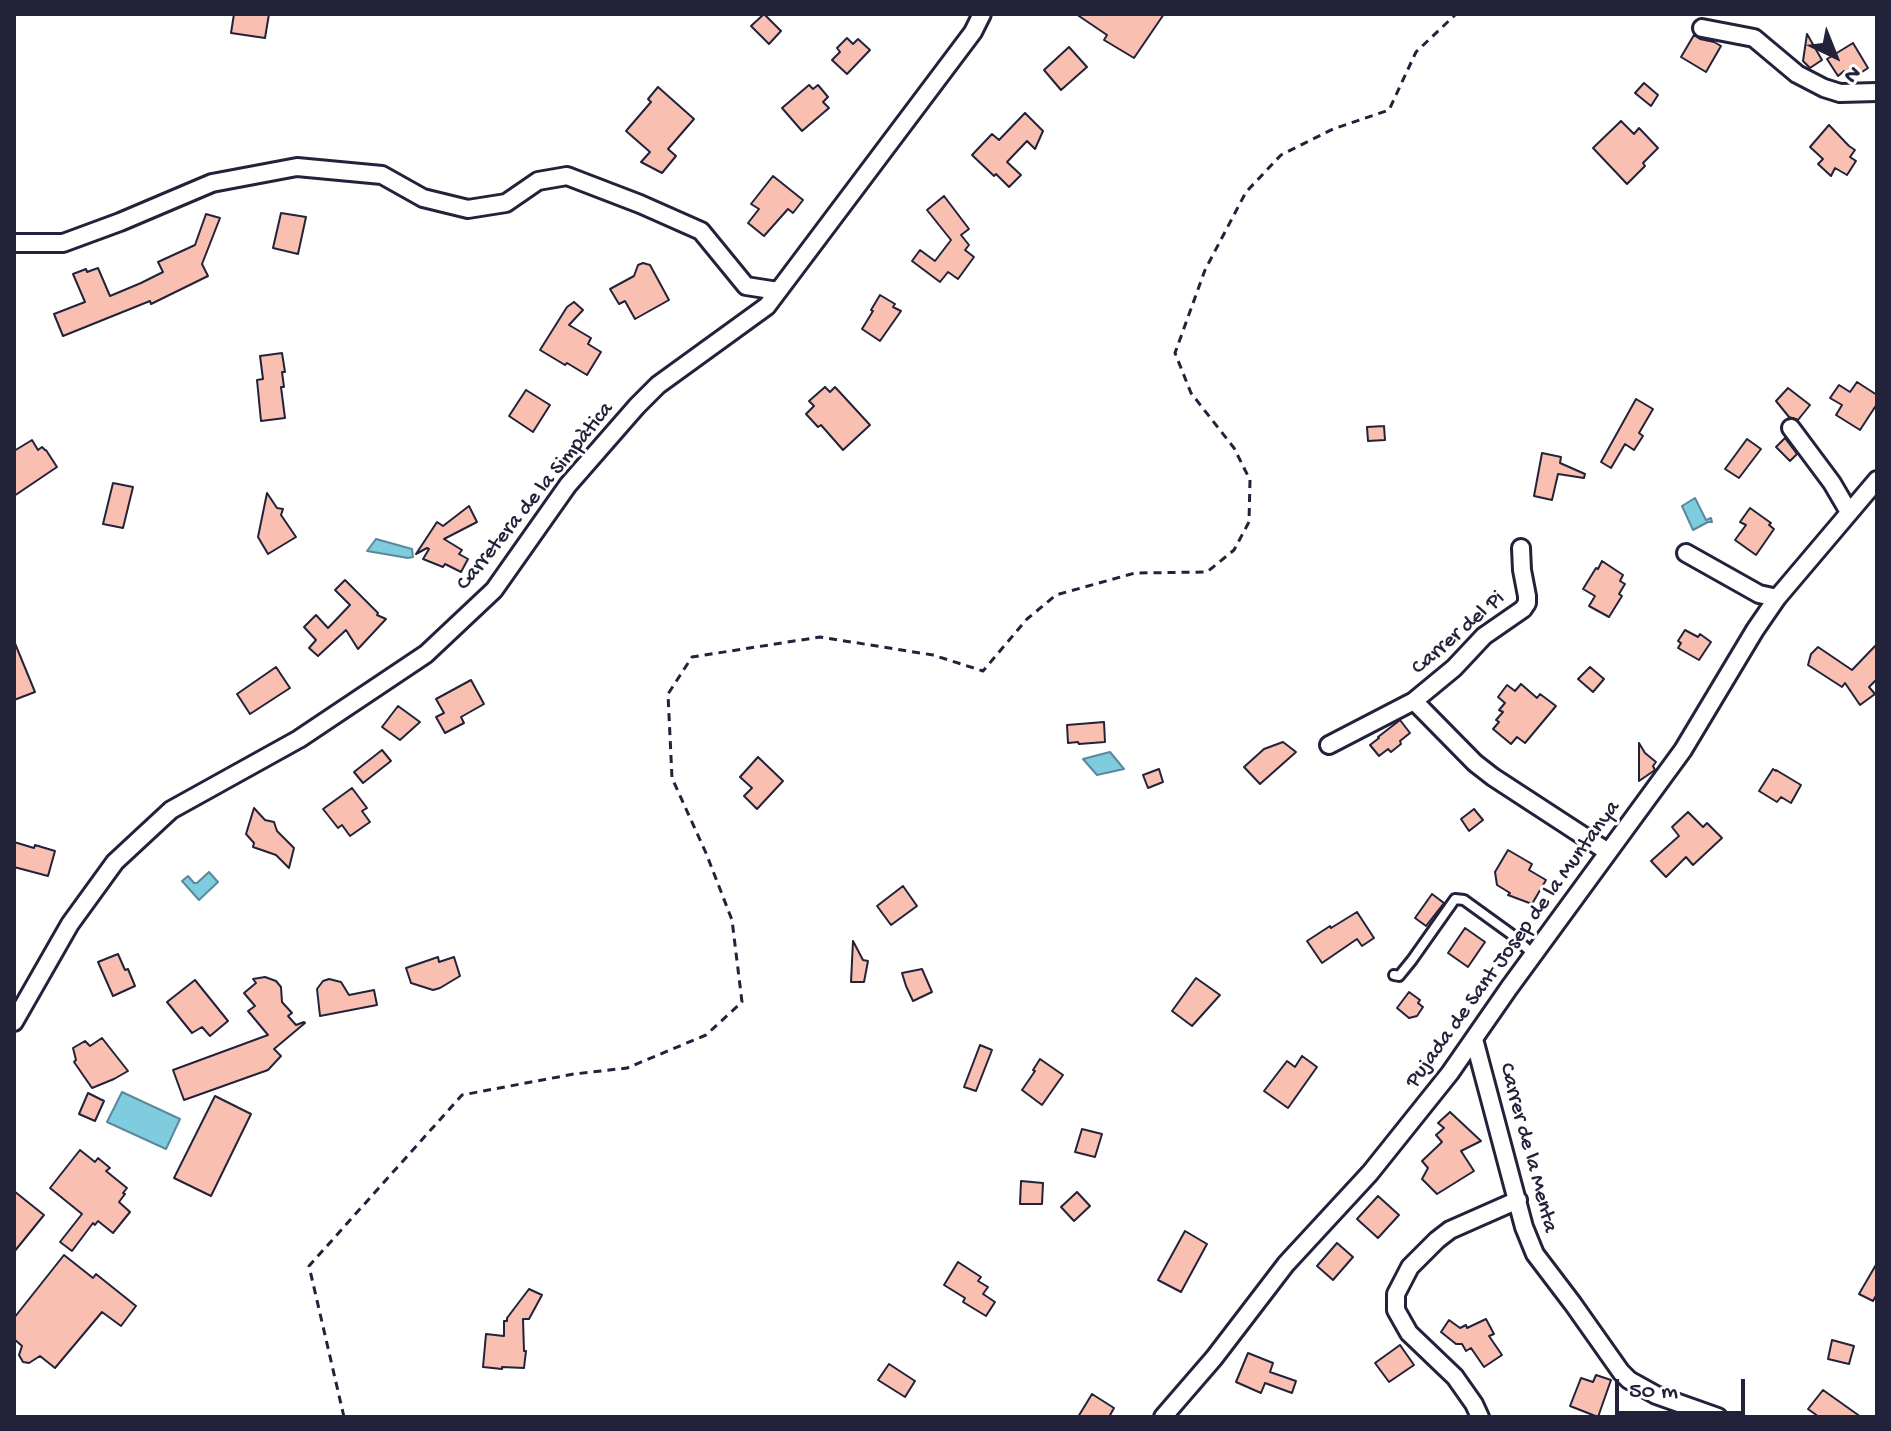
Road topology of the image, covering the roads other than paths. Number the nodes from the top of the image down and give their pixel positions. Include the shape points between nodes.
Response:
1 (982, 14) edge
2 (1702, 28) dead end
3 (1877, 92) edge
4 (14, 243) edge
5 (778, 291) junction
6 (1791, 428) dead end
7 (1877, 480) edge
8 (1849, 512) junction
9 (1521, 548) dead end
10 (1686, 553) dead end
11 (1777, 598) junction
12 (1414, 701) junction
13 (1329, 745) dead end
14 (1608, 852) junction
15 (1533, 954) junction
16 (1394, 975) dead end
17 (14, 1022) edge
18 (1474, 1039) junction
19 (1518, 1200) junction
20 (1163, 1417) edge
21 (1480, 1417) edge
22 (1718, 1417) edge

1 - 5 street, Carretera de la Simpàtica
2 - 3 street via 1754,38 1797,74 1824,88
4 - 5 street via 63,243 212,183 297,167 382,175 423,198 468,209 506,203 538,181 567,176 701,231 746,286
5 - 17 street, Carretera de la Simpàtica via 767,306 637,406 568,485 494,590 426,654 299,739 171,810 115,862 70,924
6 - 8 street
7 - 8 street, Pujada de Sant Josep de la Muntanya
8 - 11 street, Pujada de Sant Josep de la Muntanya
9 - 12 street, Carrer del Pi via 1527,596 1523,609 1484,636
10 - 11 street via 1759,594
11 - 14 street, Pujada de Sant Josep de la Muntanya via 1683,750
12 - 13 street, Carrer del Pi
12 - 14 street, Carrer del Pi via 1475,763
14 - 15 street, Pujada de Sant Josep de la Muntanya
15 - 16 lane via 1464,900 1455,899 1412,960
15 - 18 street, Pujada de Sant Josep de la Muntanya
18 - 19 street, Carrer de la Menta
18 - 20 street, Pujada de Sant Josep de la Muntanya via 1389,1151 1286,1264
19 - 21 street via 1437,1240 1410,1267 1396,1294 1396,1310 1409,1333 1455,1377
19 - 22 street, Carrer de la Menta via 1535,1254 1621,1372 1656,1395

